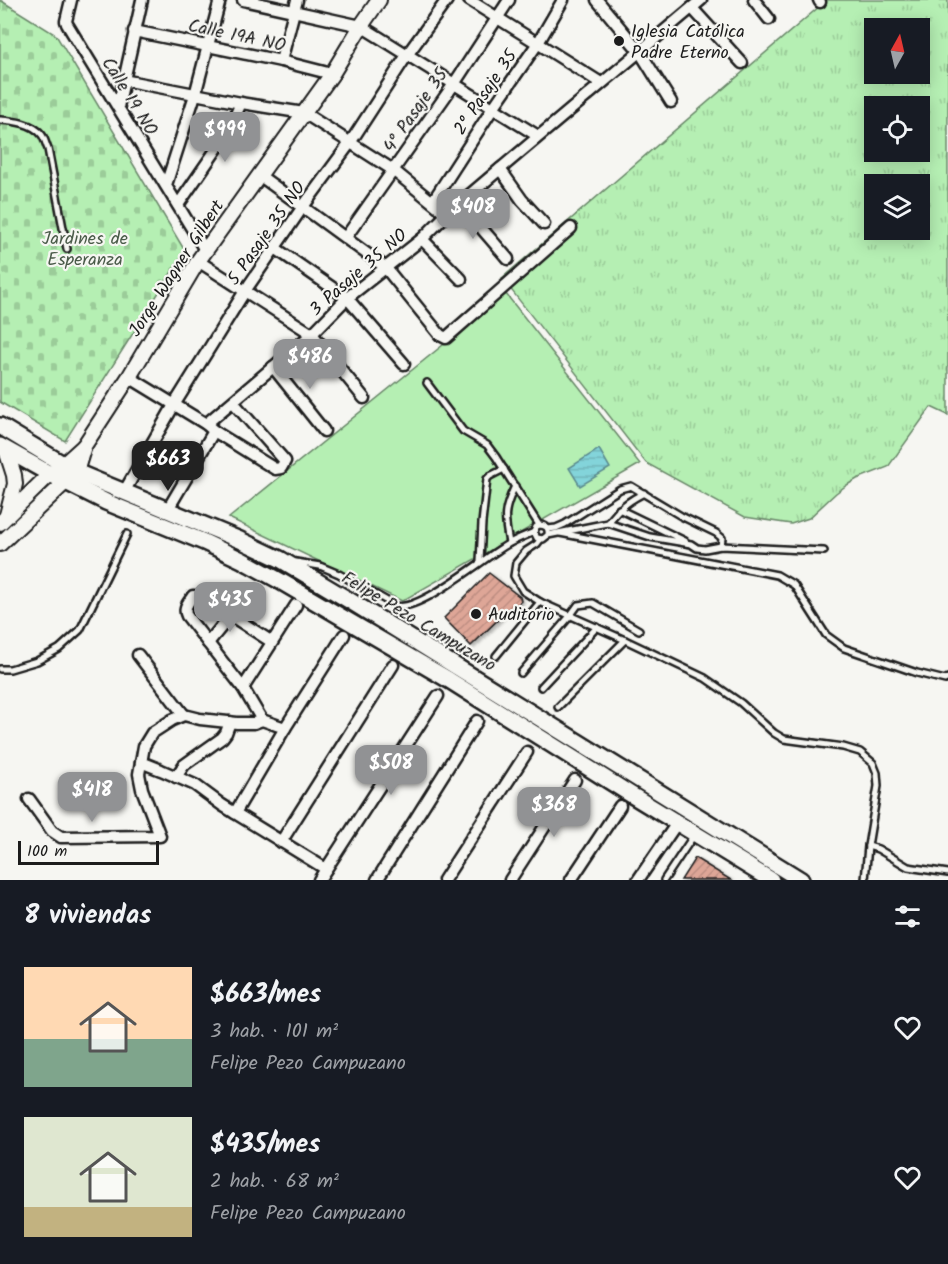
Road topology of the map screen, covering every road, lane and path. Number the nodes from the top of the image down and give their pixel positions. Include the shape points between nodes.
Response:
1 (71, 0) edge
2 (142, 0) edge
3 (220, 0) edge
4 (243, 0) edge
5 (369, 0) edge
6 (379, 0) edge
7 (447, 0) edge
8 (469, 0) edge
9 (509, 0) edge
10 (563, 0) edge
11 (701, 0) edge
12 (754, 0) edge
13 (605, 2) edge
14 (296, 5) edge
15 (692, 8) junction
16 (498, 18) junction
17 (769, 19) dead end
18 (362, 24) junction
19 (135, 32) junction
20 (538, 43) junction
21 (208, 46) junction
22 (640, 52) junction
23 (407, 55) junction
24 (281, 61) junction
25 (742, 63) dead end
26 (332, 74) junction
27 (123, 80) junction
28 (601, 83) junction
29 (454, 84) junction
30 (195, 94) junction
31 (671, 102) dead end
32 (241, 103) junction
33 (118, 107) junction
34 (493, 108) junction
35 (304, 113) junction
36 (0, 120) edge
37 (538, 136) junction
38 (350, 143) junction
39 (500, 168) junction
40 (393, 170) junction
41 (259, 175) junction
42 (166, 185) junction
43 (433, 201) junction
44 (462, 202) junction
45 (178, 205) junction
46 (302, 208) junction
47 (447, 214) junction
48 (544, 224) dead end
49 (571, 228) dead end
50 (346, 237) junction
51 (422, 239) junction
52 (275, 248) junction
53 (67, 249) dead end
54 (201, 255) junction
55 (508, 258) dead end
56 (385, 267) junction
57 (461, 279) dead end
58 (245, 291) junction
59 (347, 298) junction
60 (312, 334) junction
61 (404, 364) dead end
62 (273, 367) junction
63 (129, 377) junction
64 (427, 383) dead end
65 (364, 398) dead end
66 (234, 402) junction
67 (174, 405) junction
68 (0, 426) edge
69 (210, 428) junction
70 (324, 431) dead end
71 (3, 448) edge
72 (504, 469) junction
73 (68, 473) junction
74 (50, 474) junction
75 (514, 486) junction
76 (124, 492) junction
77 (644, 493) junction
78 (168, 509) junction
79 (619, 509) junction
80 (3, 521) edge
81 (608, 523) junction
82 (539, 525) junction
83 (655, 527) junction
84 (534, 532) junction
85 (548, 532) junction
86 (127, 534) dead end
87 (560, 534) junction
88 (650, 537) junction
89 (540, 540) junction
90 (509, 543) junction
91 (0, 544) edge
92 (691, 544) junction
93 (721, 546) junction
94 (824, 551) dead end
95 (280, 559) junction
96 (480, 561) junction
97 (540, 602) junction
98 (296, 605) dead end
99 (230, 616) junction
100 (570, 616) junction
101 (597, 627) junction
102 (639, 630) dead end
103 (344, 635) dead end
104 (625, 640) junction
105 (272, 642) junction
106 (208, 643) junction
107 (138, 655) dead end
108 (496, 656) dead end
109 (393, 665) dead end
110 (0, 669) edge
111 (521, 673) dead end
112 (948, 678) edge
113 (541, 687) dead end
114 (243, 688) junction
115 (438, 696) dead end
116 (558, 707) dead end
117 (184, 716) junction
118 (262, 720) junction
119 (477, 721) dead end
120 (230, 722) junction
121 (285, 728) junction
122 (527, 752) dead end
123 (141, 762) junction
124 (176, 777) junction
125 (575, 780) dead end
126 (29, 799) dead end
127 (620, 806) dead end
128 (235, 813) junction
129 (677, 823) junction
130 (695, 834) junction
131 (281, 842) junction
132 (868, 846) junction
133 (326, 869) junction
134 (948, 873) edge
135 (792, 878) edge
136 (447, 879) edge
137 (319, 880) edge
138 (377, 880) edge
139 (510, 880) edge
140 (571, 880) edge
141 (638, 880) edge
142 (664, 880) edge
143 (769, 880) edge
144 (865, 880) edge

1 - 33 street, Calle 19 NO via 66,21
2 - 19 street
3 - 21 street
4 - 14 street
5 - 18 street
6 - 18 street, Jorge Wagner Gilbert
7 - 23 street, 5 Pasaje 35 NO
8 - 16 street
9 - 16 street, 4° Pasaje 35
10 - 20 street, 2° Pasaje 35
11 - 15 street, 3 Pasaje 35 NO
12 - 17 street
13 - 22 street
14 - 18 street
14 - 24 street
15 - 22 street, 3 Pasaje 35 NO
15 - 25 street
16 - 20 street
16 - 29 street, 4° Pasaje 35
18 - 23 street
18 - 26 street, Jorge Wagner Gilbert
19 - 21 street, Calle 19A NO
19 - 27 street
20 - 28 street
20 - 34 street, 2° Pasaje 35
21 - 24 street, Calle 19A NO
21 - 30 street
22 - 28 street, 3 Pasaje 35 NO
22 - 31 street
23 - 29 street
23 - 38 street, 5 Pasaje 35 NO
24 - 26 street, Calle 19A NO
26 - 35 street, Jorge Wagner Gilbert
27 - 30 street
27 - 33 street
28 - 37 street, 3 Pasaje 35 NO
29 - 34 street
29 - 40 street, 4° Pasaje 35
30 - 32 street
30 - 42 street
32 - 35 street
32 - 45 street via 227,134
33 - 42 street, Calle 19 NO
34 - 37 street
34 - 43 street, 2° Pasaje 35
35 - 38 street
35 - 41 street, Jorge Wagner Gilbert
36 - 53 lane via 18,121 42,135
37 - 39 street, 3 Pasaje 35 NO
38 - 40 street
38 - 46 street, 5 Pasaje 35 NO
39 - 44 street, 3 Pasaje 35 NO
39 - 48 street
40 - 43 street
40 - 50 street, 4° Pasaje 35
41 - 46 street
41 - 54 street, Jorge Wagner Gilbert
42 - 45 street, Calle 19 NO
43 - 47 street
44 - 47 street, 3 Pasaje 35 NO
44 - 55 street
45 - 54 street, Calle 19 NO
46 - 50 street
46 - 52 street, 5 Pasaje 35 NO
47 - 51 street, 3 Pasaje 35 NO
49 - 56 street via 446,338
50 - 56 street
51 - 56 street, 3 Pasaje 35 NO
51 - 57 street
52 - 58 street, 5 Pasaje 35 NO
52 - 59 street
54 - 58 street, Calle 19 NO
54 - 63 street, Jorge Wagner Gilbert
56 - 59 street, 3 Pasaje 35 NO
58 - 60 street, Calle 19 NO
58 - 67 street, 5 Pasaje 35 NO
59 - 60 street, 3 Pasaje 35 NO
59 - 61 street
60 - 62 street, 3 Pasaje 35 NO
60 - 65 street, Calle 19 NO
62 - 66 street, 3 Pasaje 35 NO
62 - 70 street
63 - 67 street
63 - 73 street, Jorge Wagner Gilbert
64 - 72 lane via 463,431 487,445
66 - 69 street, 3 Pasaje 35 NO
66 - 69 street via 285,461 283,466 275,469
67 - 69 street
67 - 76 street, 5 Pasaje 35 NO
68 - 73 main road, Felipe Pezo Campuzano
69 - 78 street
71 - 74 main road, Felipe Pezo Campuzano
71 - 80 street via 15,484
72 - 75 lane
72 - 96 lane via 487,479
73 - 74 main road, Felipe Pezo Campuzano
73 - 76 main road, Felipe Pezo Campuzano
73 - 91 street
73 - 129 main road, Felipe Pezo Campuzano via 106,502 195,538 303,594
74 - 80 street
75 - 82 lane
75 - 90 lane via 505,512
76 - 78 main road, Felipe Pezo Campuzano
77 - 79 lane
77 - 85 lane via 631,486 620,489
77 - 93 lane via 716,532 722,538
78 - 95 main road, Felipe Pezo Campuzano
79 - 81 lane
79 - 83 lane
81 - 87 lane
81 - 88 lane
82 - 84 lane
82 - 85 lane
83 - 88 lane
83 - 92 lane
84 - 89 lane
84 - 90 lane
85 - 87 lane
85 - 89 lane
86 - 110 lane via 80,630 59,649 37,661
87 - 112 lane via 777,575 794,585 826,635 844,648 917,673
88 - 92 lane
89 - 97 lane via 516,563 514,576 523,591
90 - 96 lane
92 - 93 lane via 705,549
93 - 94 lane
95 - 96 lane via 320,566 401,607 425,599
95 - 135 main road, Felipe Pezo Campuzano
97 - 100 lane
97 - 108 lane
98 - 105 street
99 - 105 street
99 - 106 street
99 - 106 street via 202,597 193,596 185,612
100 - 101 lane
100 - 102 lane via 578,605 593,603
100 - 111 lane
101 - 104 lane
101 - 113 lane
103 - 121 street
104 - 116 lane
104 - 132 lane via 705,678 784,740 843,747 860,752 873,763 878,786
105 - 114 street
106 - 114 street
107 - 117 street
109 - 131 street
114 - 118 street
115 - 133 street
117 - 120 street
117 - 123 street via 152,733
118 - 120 street
118 - 121 street
119 - 138 street
120 - 124 street via 222,738 184,765
121 - 128 street
122 - 136 street
123 - 124 street
123 - 126 street via 142,789 160,836 61,837 52,831
124 - 128 street via 195,785
125 - 139 street
127 - 140 street
128 - 131 street
129 - 130 main road, Felipe Pezo Campuzano
129 - 141 street
130 - 142 lane
130 - 143 main road, Felipe Pezo Campuzano
131 - 133 street
132 - 134 lane via 908,867
132 - 144 lane
133 - 137 street

